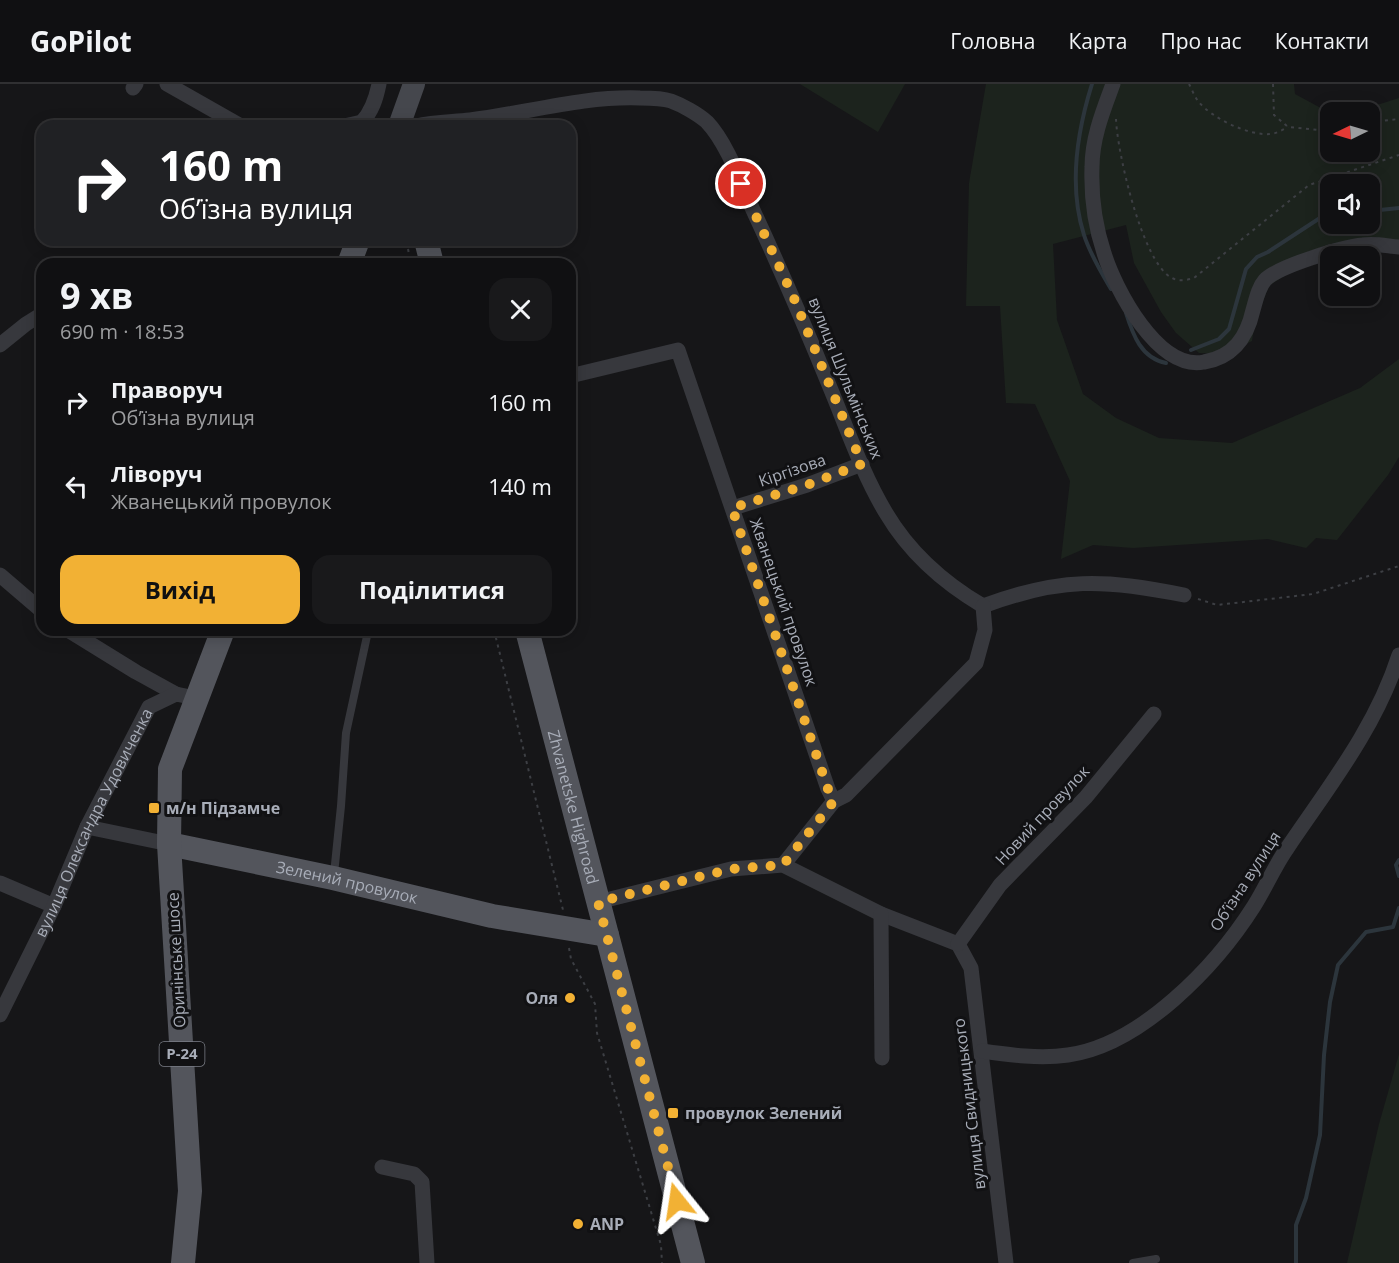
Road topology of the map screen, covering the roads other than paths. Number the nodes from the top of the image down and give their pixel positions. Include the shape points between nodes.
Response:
1 (168, 84) edge
2 (379, 84) edge
3 (414, 84) edge
4 (1113, 84) edge
5 (231, 120) edge
6 (365, 120) edge
7 (401, 120) edge
8 (469, 120) edge
9 (1399, 247) edge
10 (36, 318) edge
11 (0, 345) edge
12 (576, 375) edge
13 (862, 464) junction
14 (732, 508) junction
15 (0, 575) edge
16 (1184, 595) road end
17 (36, 606) edge
18 (983, 606) junction
19 (78, 636) edge
20 (220, 636) edge
21 (367, 636) dead end
22 (529, 636) edge
23 (1399, 656) edge
24 (186, 696) junction
25 (1154, 714) dead end
26 (834, 801) junction
27 (87, 827) junction
28 (169, 844) junction
29 (783, 865) junction
30 (333, 878) junction
31 (0, 883) edge
32 (598, 902) junction
33 (54, 906) junction
34 (881, 914) junction
35 (607, 935) junction
36 (958, 944) junction
37 (0, 1015) edge
38 (982, 1051) junction
39 (882, 1058) dead end
40 (382, 1167) dead end
41 (1156, 1259) dead end
42 (183, 1263) edge
43 (427, 1263) edge
44 (693, 1263) edge
45 (1006, 1263) edge
46 (1133, 1263) edge

1 - 5 street
2 - 6 street
3 - 7 main road
4 - 9 street via 1099,124 1092,167 1099,235 1119,290 1139,321 1171,355 1191,363 1212,360 1240,342 1259,291 1265,280 1276,273 1364,244
8 - 13 street, вулиця Шульмінських via 565,102 619,97 672,101 706,121 732,165 793,296
10 - 11 street
12 - 14 street, Жванецький провулок via 678,350
13 - 14 street, Кіргізова
13 - 18 street, вулиця Шульмінських via 886,514 914,553
14 - 26 street, Жванецький провулок
15 - 17 street
16 - 18 street via 1089,582 1039,588
18 - 26 street via 985,630 976,663 846,795
19 - 24 street via 143,676
20 - 24 main road, Р-24
21 - 30 lane via 346,733
22 - 32 main road, Zhvanetske Highroad
23 - 38 street, Обʼїзна вулиця via 1390,684 1362,739 1277,862 1255,905 1226,945 1182,992 1130,1032 1084,1052 1042,1056
24 - 27 street, вулиця Олександра Удовиченка via 148,707
24 - 28 main road, Оринінське шосе / Р-24 via 170,769
25 - 36 street, Новий провулок via 1086,797 1000,885
26 - 29 street
27 - 28 street, Зелений провулок
27 - 33 street, вулиця Олександра Удовиченка
28 - 30 main road, Зелений провулок
28 - 42 main road, Оринінське шосе / Р-24 via 190,1191
29 - 32 street via 731,869
29 - 34 street
30 - 35 main road, Зелений провулок via 492,916
31 - 33 street
32 - 35 main road, Zhvanetske Highroad
33 - 37 street, вулиця Олександра Удовиченка
34 - 36 street
34 - 39 street
35 - 44 main road, Zhvanetske Highroad
36 - 38 street, вулиця Свидницького via 971,968
38 - 45 street, вулиця Свидницького
40 - 43 street via 414,1174 422,1182
41 - 46 lane

